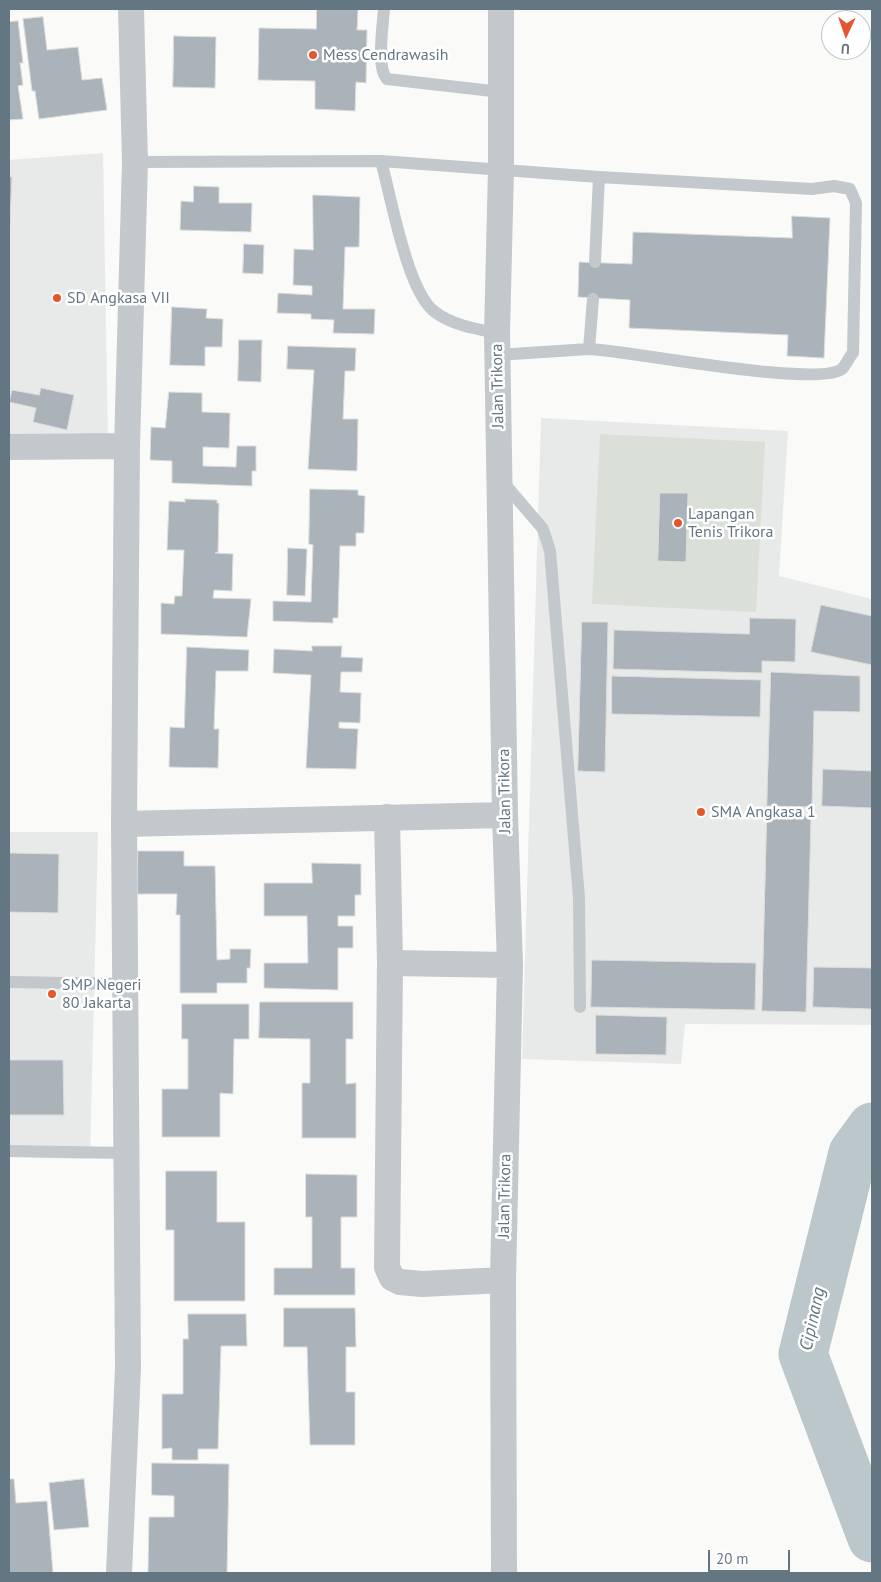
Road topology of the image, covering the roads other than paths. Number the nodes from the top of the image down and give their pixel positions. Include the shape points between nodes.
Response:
1 (131, 9) edge
2 (384, 9) edge
3 (501, 9) edge
4 (502, 92) junction
5 (382, 161) junction
6 (135, 162) junction
7 (501, 169) junction
8 (599, 177) junction
9 (595, 262) dead end
10 (593, 298) dead end
11 (497, 344) junction
12 (589, 349) junction
13 (127, 446) junction
14 (9, 447) edge
15 (500, 478) junction
16 (505, 815) junction
17 (387, 817) junction
18 (124, 824) junction
19 (390, 963) junction
20 (510, 964) junction
21 (9, 982) edge
22 (126, 984) junction
23 (580, 1007) dead end
24 (9, 1151) edge
25 (127, 1153) junction
26 (503, 1280) junction
27 (119, 1573) edge
28 (504, 1573) edge

1 - 6 street
2 - 4 lane via 381,63 387,79
3 - 4 street, Jalan Trikora
4 - 7 street, Jalan Trikora
5 - 6 lane
5 - 7 lane
5 - 11 lane via 419,294 434,312
6 - 13 street
7 - 8 lane
7 - 11 street, Jalan Trikora
8 - 9 lane
8 - 12 lane via 850,189 856,203 852,353 842,369 824,375 789,375
10 - 12 lane
11 - 12 lane
11 - 15 street, Jalan Trikora
13 - 14 street
13 - 18 street
15 - 16 street, Jalan Trikora
15 - 23 lane via 543,530 550,551 579,898
16 - 17 street
16 - 20 street, Jalan Trikora
17 - 18 street
17 - 19 street
18 - 22 street
19 - 20 street
19 - 26 street via 386,1261 389,1274 400,1282 410,1283
20 - 26 street, Jalan Trikora
21 - 22 lane
22 - 25 street
24 - 25 lane
25 - 27 street via 128,1368
26 - 28 street, Jalan Trikora

